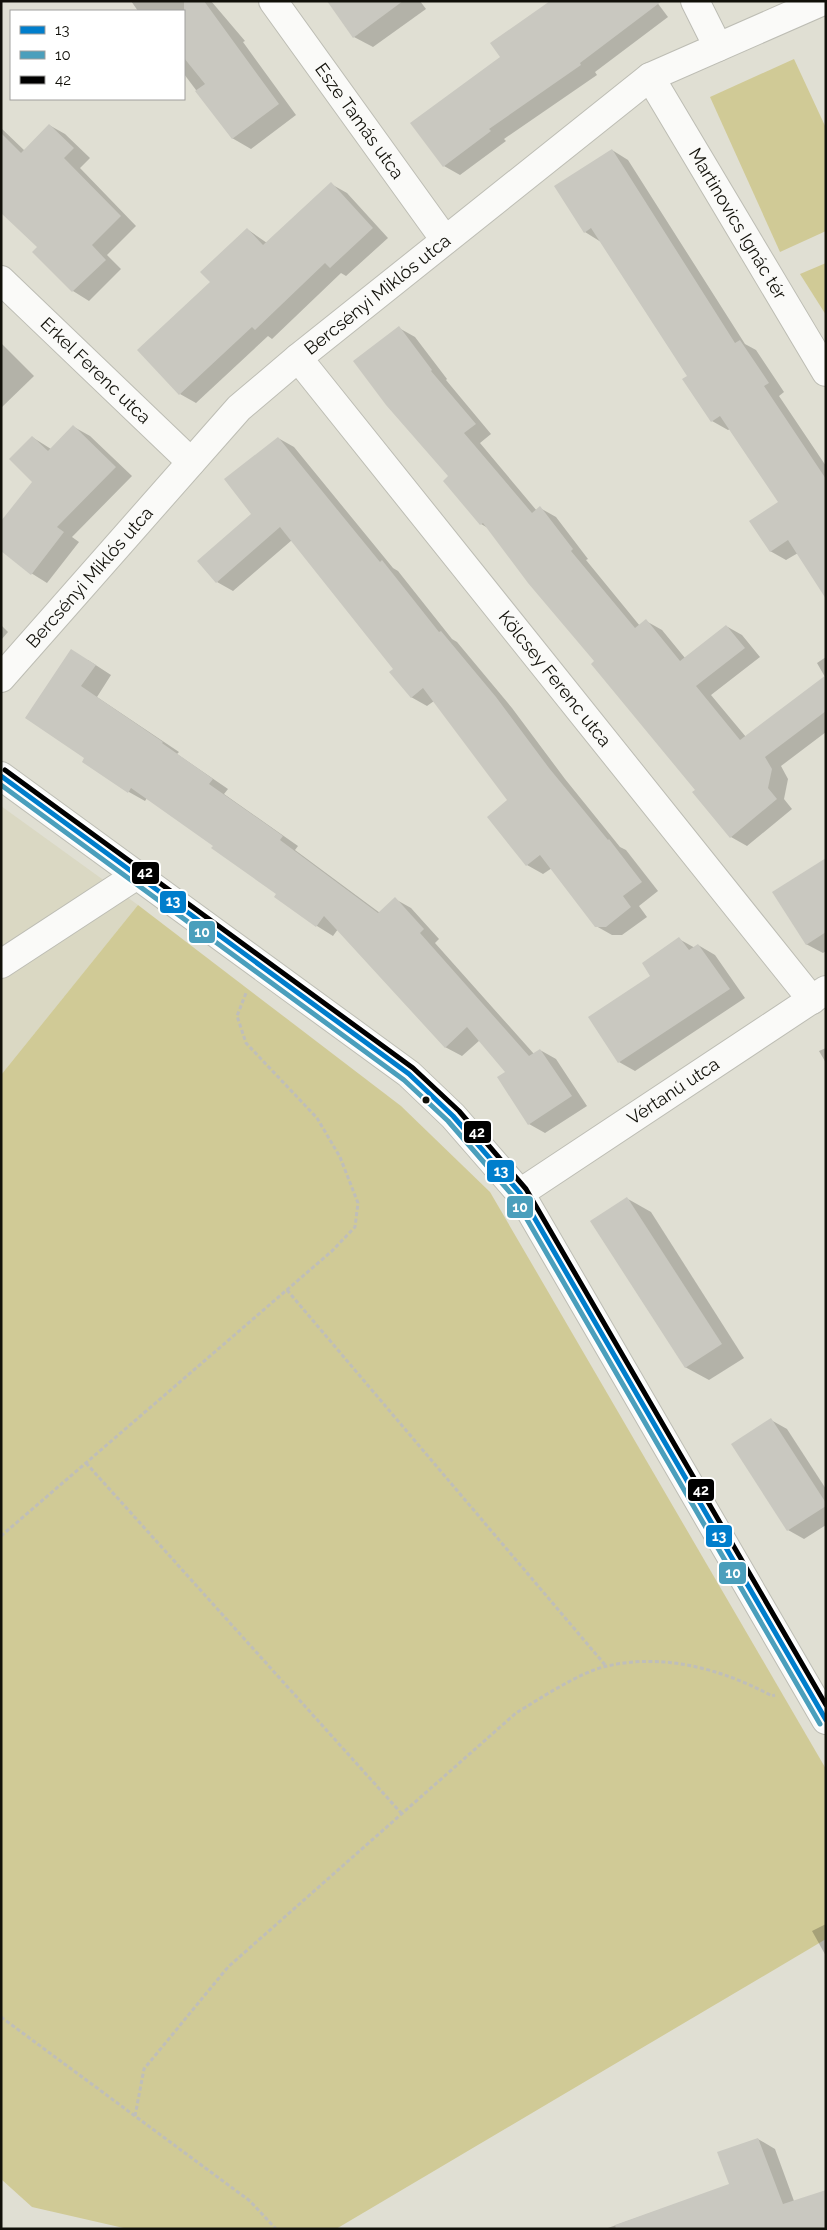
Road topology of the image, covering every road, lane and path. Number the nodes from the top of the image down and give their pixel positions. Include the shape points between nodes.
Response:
1 (273, 1) edge
2 (696, 1) edge
3 (823, 1) edge
4 (718, 47) junction
5 (650, 77) junction
6 (445, 240) junction
7 (1, 280) edge
8 (298, 358) junction
9 (826, 372) edge
10 (191, 462) junction
11 (1, 678) edge
12 (1, 776) edge
13 (137, 875) junction
14 (1, 964) edge
15 (264, 968) junction
16 (819, 995) edge
17 (520, 1193) junction
18 (287, 1290) junction
19 (86, 1463) junction
20 (1, 1536) edge
21 (606, 1666) junction
22 (804, 1682) junction
23 (826, 1720) edge
24 (402, 1814) junction
25 (1, 2017) edge
26 (135, 2116) junction
27 (276, 2229) edge

1 - 6 street, Esze Tamás utca
2 - 4 street
3 - 4 street, Bercsényi Miklós utca
4 - 5 street, Bercsényi Miklós utca
5 - 6 street, Bercsényi Miklós utca
5 - 9 street, Martinovics Ignác tér
6 - 8 street, Bercsényi Miklós utca
7 - 10 street, Erkel Ferenc utca
8 - 10 street, Bercsényi Miklós utca via 240,408
8 - 16 street, Kölcsey Ferenc utca
10 - 11 street, Bercsényi Miklós utca
12 - 13 street
13 - 14 street
13 - 15 street
15 - 17 street via 408,1074 453,1116
15 - 18 path via 248,989 237,1016 246,1043 317,1118 340,1157 358,1203 355,1227
16 - 17 street, Vértanú utca
17 - 22 street
18 - 19 path
18 - 21 path
19 - 20 path
19 - 24 path
21 - 22 path via 656,1660 704,1668 748,1683 772,1696
21 - 24 path via 564,1684 516,1713
22 - 23 street
24 - 26 path via 228,1967 144,2069
25 - 26 path
26 - 27 path via 250,2202

